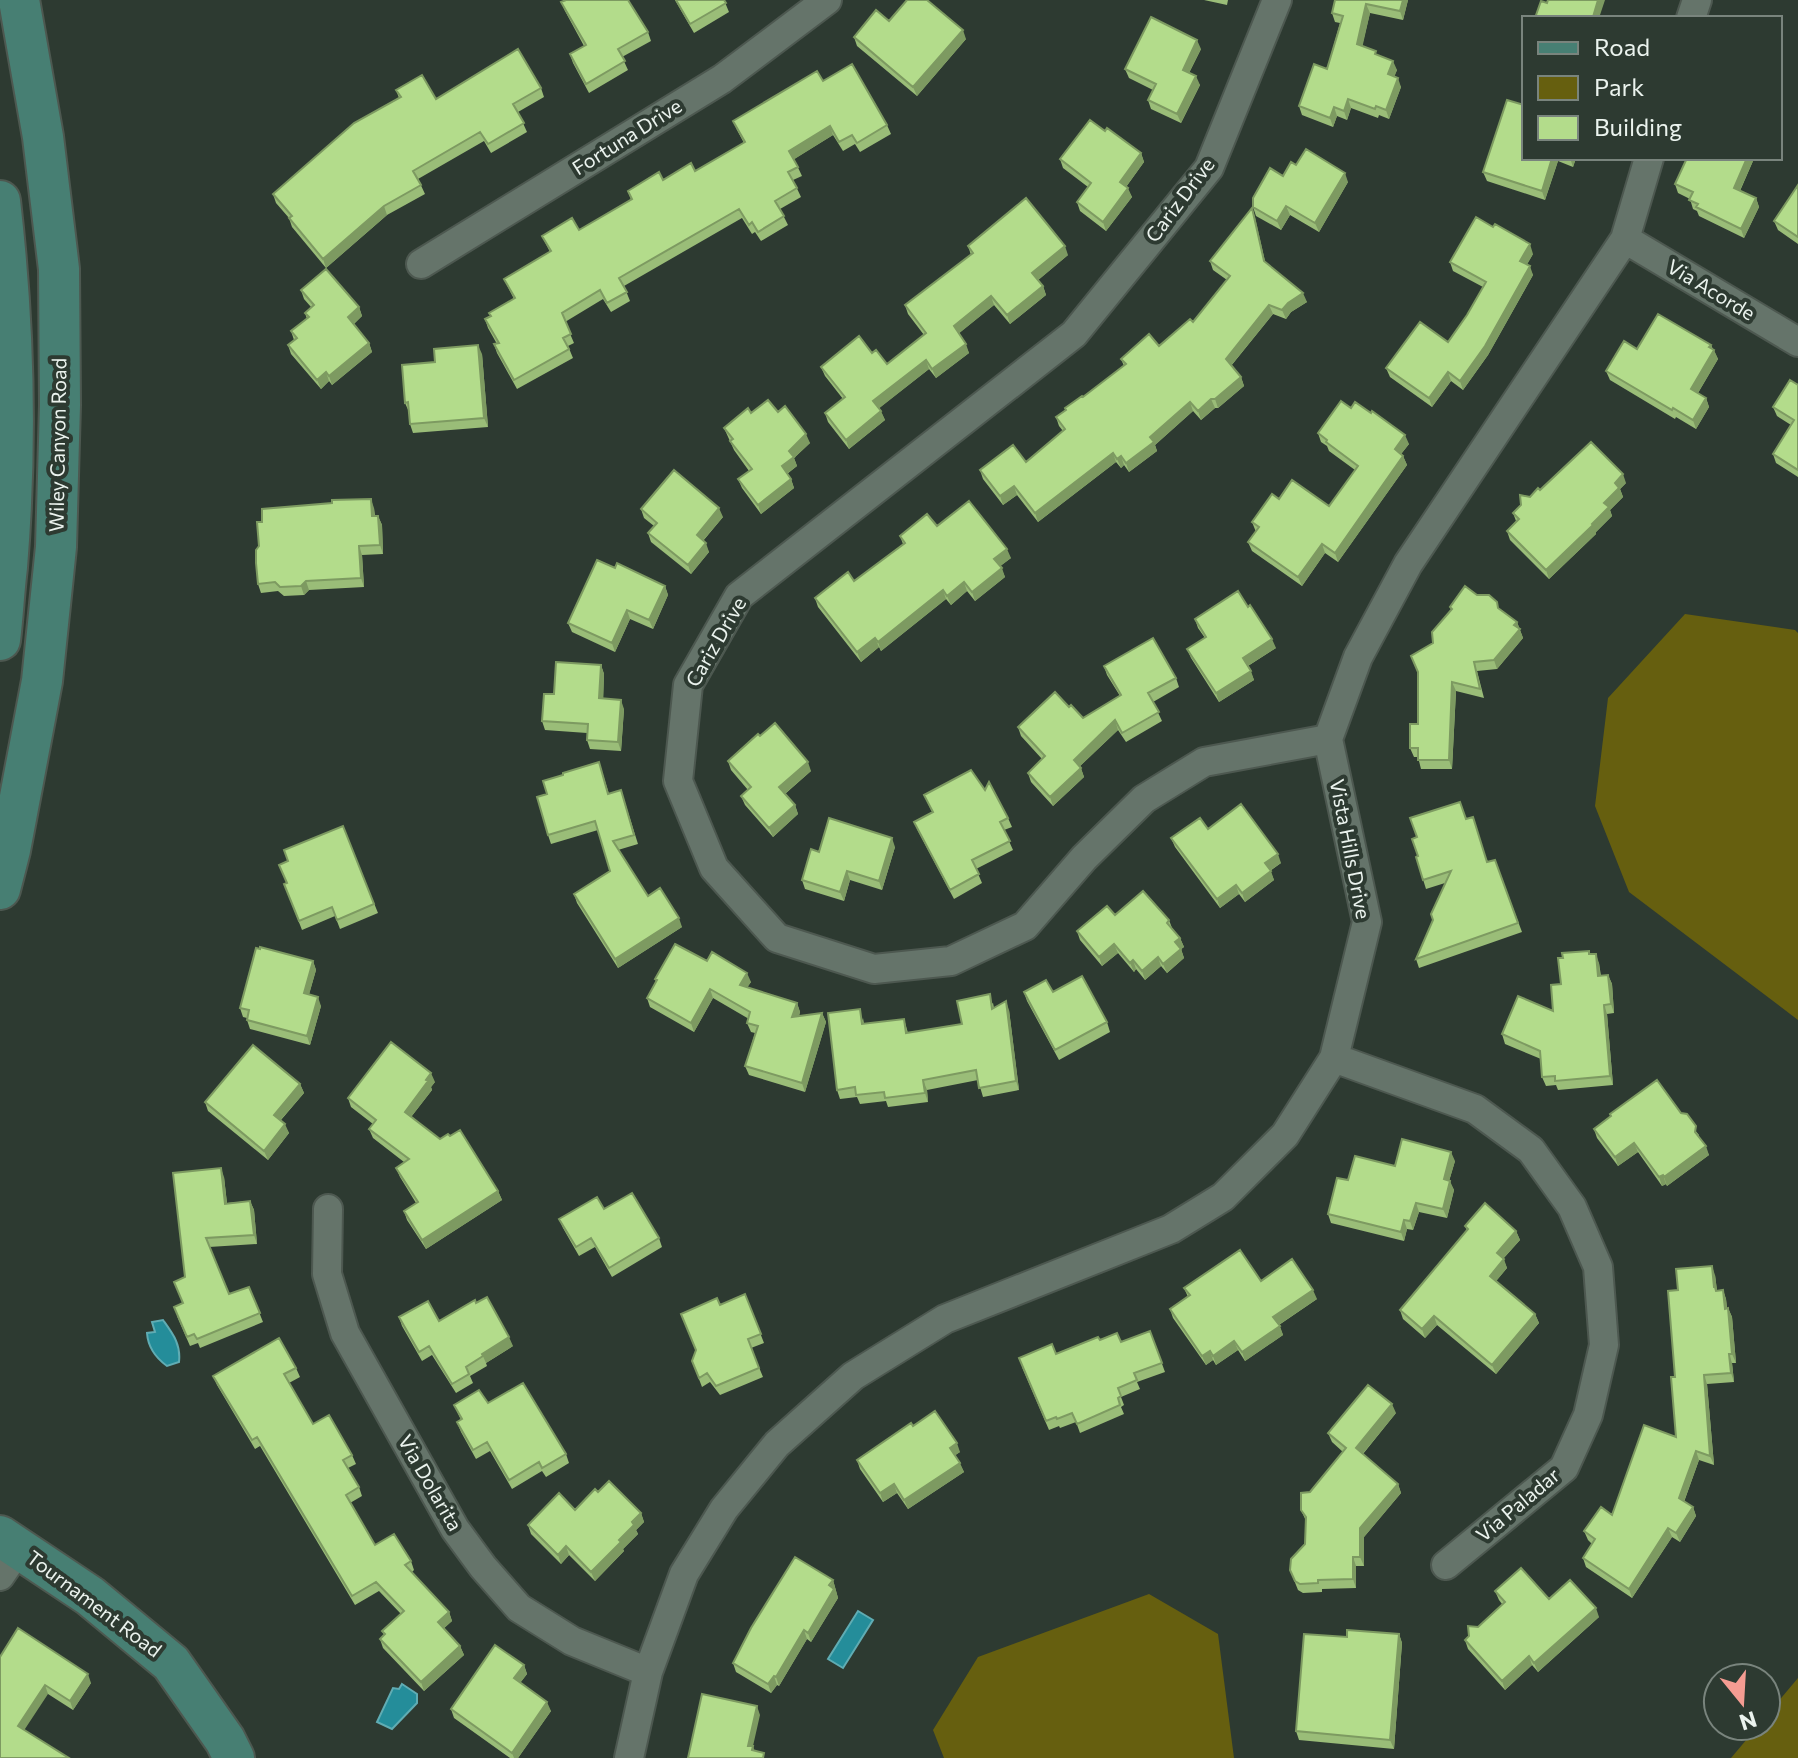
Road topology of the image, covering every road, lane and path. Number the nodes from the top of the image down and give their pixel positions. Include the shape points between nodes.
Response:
1 (19, 0) edge
2 (827, 0) edge
3 (1277, 0) edge
4 (1648, 160) edge
5 (0, 201) edge
6 (1625, 239) junction
7 (421, 264) dead end
8 (1798, 342) edge
9 (0, 640) edge
10 (1328, 739) junction
11 (0, 889) edge
12 (1334, 1058) junction
13 (328, 1209) dead end
14 (7, 1553) edge
15 (1446, 1565) dead end
16 (648, 1672) junction
17 (234, 1758) edge
18 (629, 1758) edge

1 - 11 main road, Wiley Canyon Road via 59,269 60,405 56,547 42,681
2 - 7 street, Fortuna Drive via 722,79
3 - 10 street, Cariz Drive via 1209,168 1074,334 739,596 688,685 678,781 714,868 777,938 874,969 951,961 1025,926 1144,799 1204,762
4 - 6 street
5 - 9 main road via 13,390 11,514
6 - 8 street, Via Acorde
6 - 10 street via 1408,564 1358,657
10 - 12 street, Vista Hills Drive via 1367,922
12 - 15 street, Via Paladar via 1475,1109 1531,1150 1572,1207 1598,1267 1604,1345 1588,1415 1564,1468
12 - 16 street, Vista Hills Drive via 1285,1135 1223,1197 1171,1229 945,1319 853,1376 777,1444 724,1509 684,1574
13 - 16 street, Via Dolarita via 327,1274 345,1333 455,1529 519,1608 572,1641
14 - 17 main road, Tournament Road via 90,1596 171,1663
16 - 18 street, Vista Hills Drive

